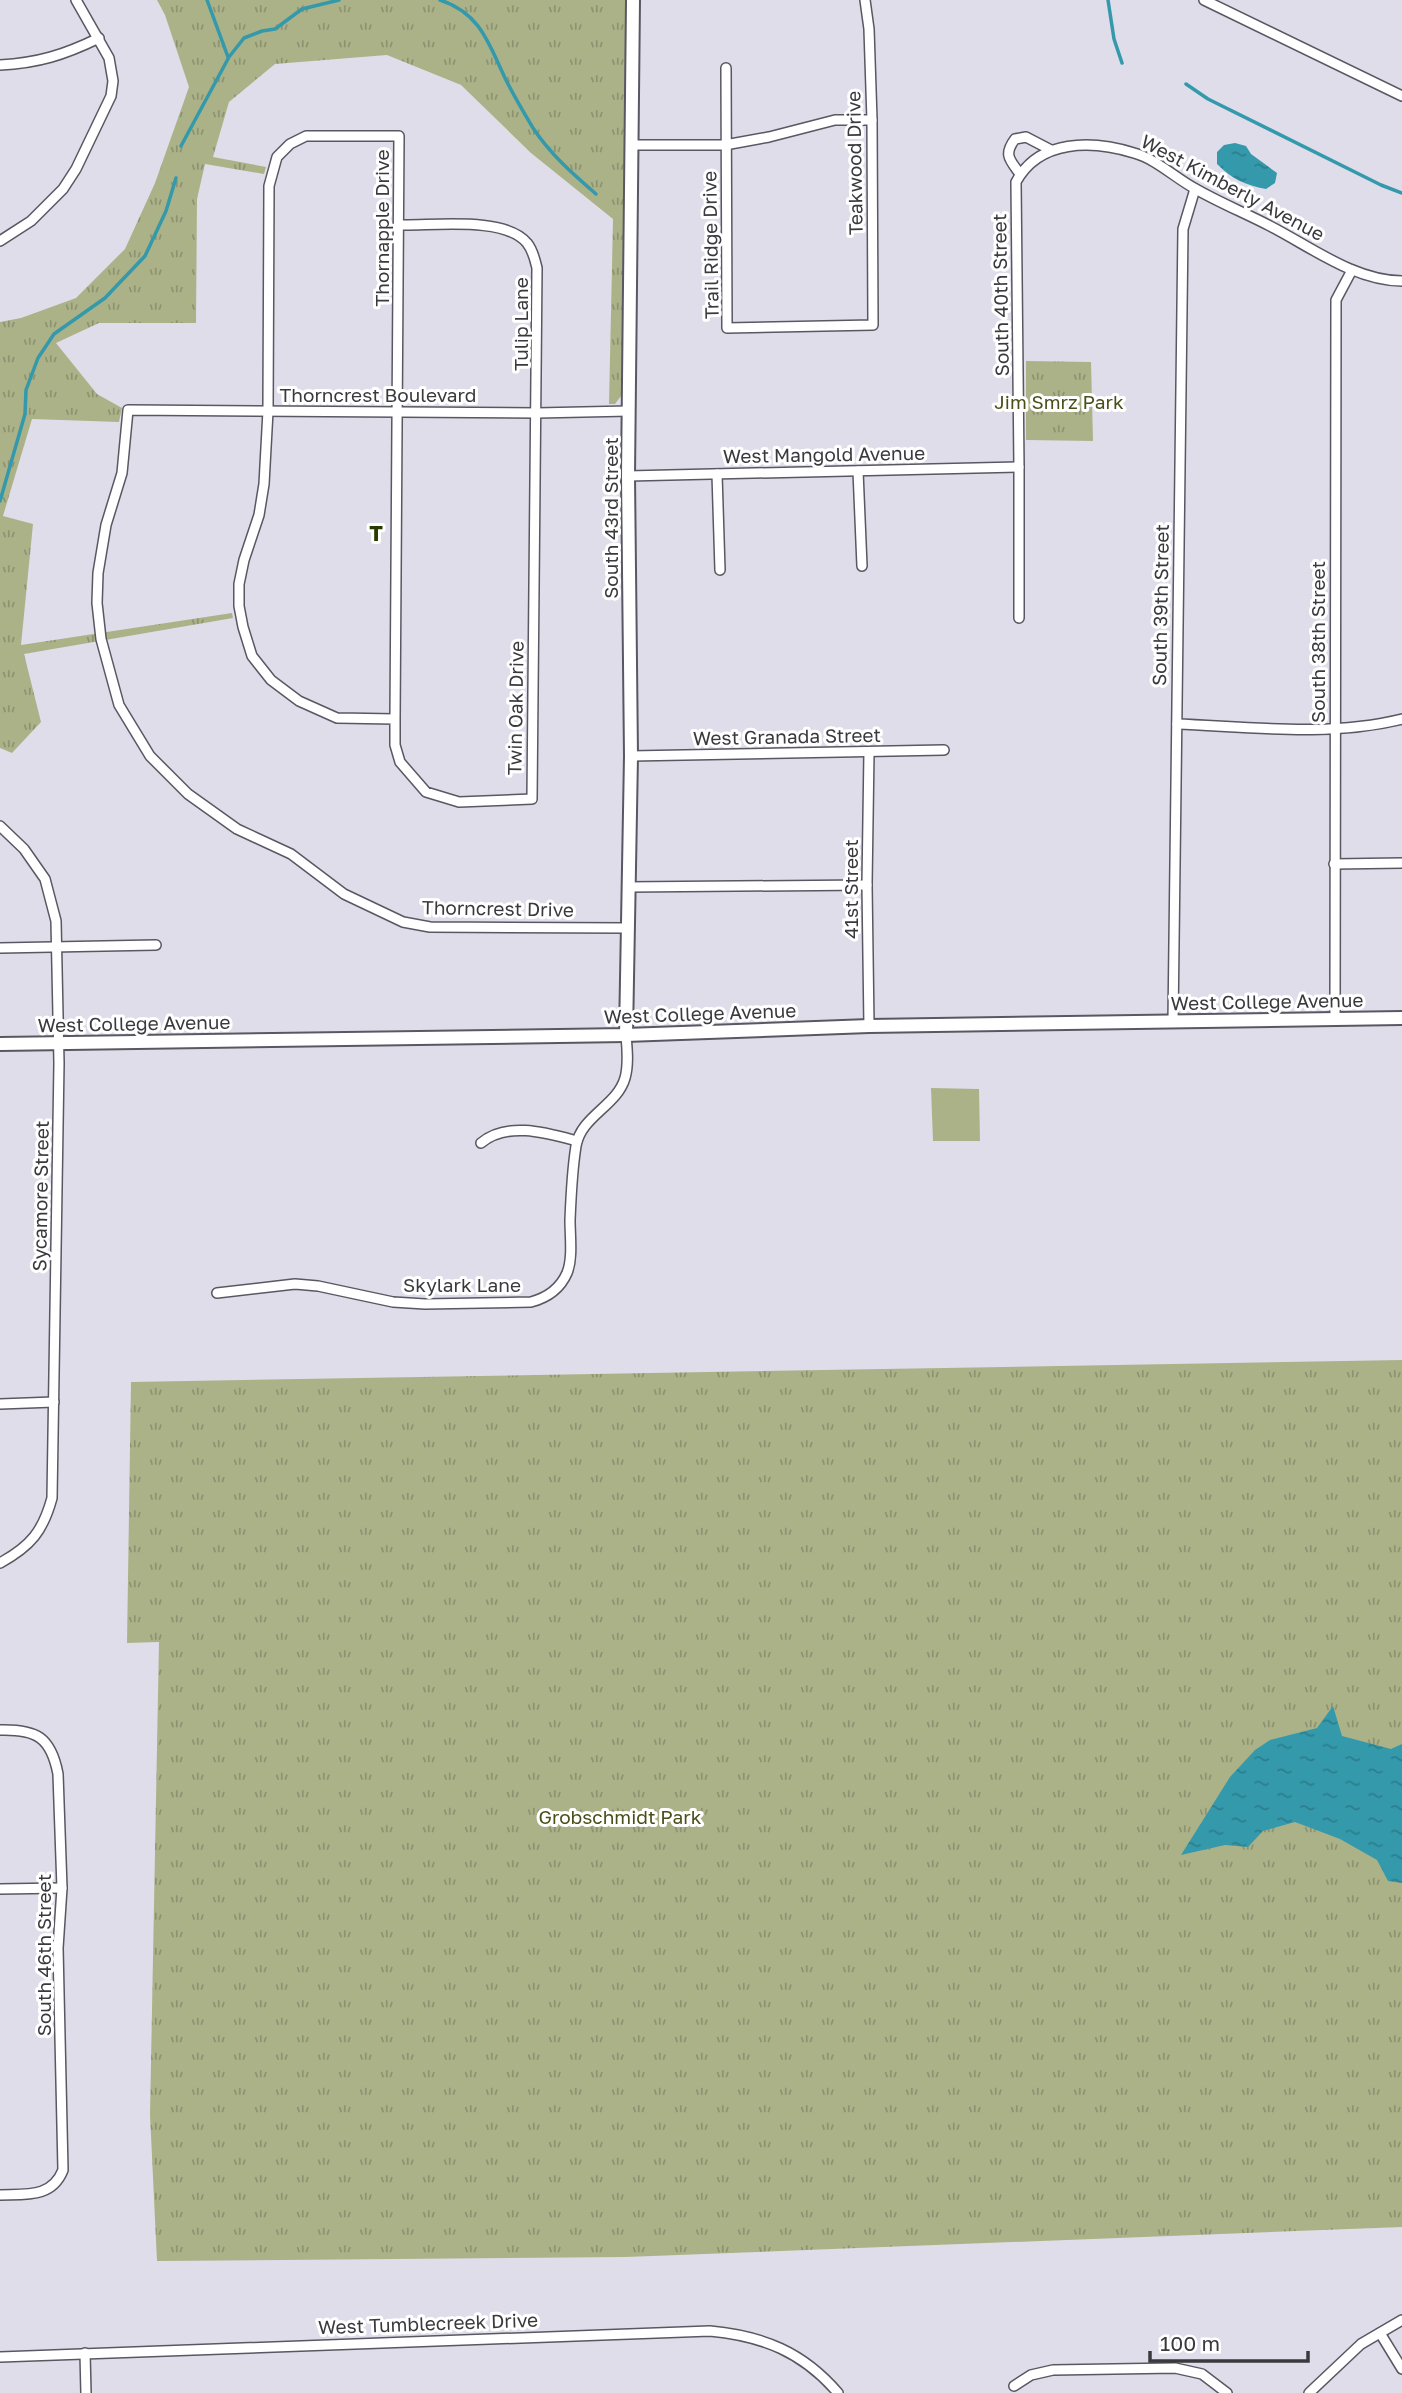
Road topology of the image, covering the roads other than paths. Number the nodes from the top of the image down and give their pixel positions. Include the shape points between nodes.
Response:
1 (76, 0) edge
2 (633, 0) edge
3 (865, 0) edge
4 (1204, 0) edge
5 (99, 38) junction
6 (0, 65) edge
7 (726, 68) dead end
8 (1402, 96) edge
9 (872, 120) junction
10 (633, 145) junction
11 (725, 145) junction
12 (1051, 150) junction
13 (1018, 178) junction
14 (1195, 189) junction
15 (400, 225) junction
16 (0, 240) edge
17 (1352, 270) junction
18 (1402, 281) edge
19 (873, 325) joint
20 (128, 410) joint
21 (396, 410) junction
22 (268, 411) junction
23 (629, 411) junction
24 (537, 413) junction
25 (1020, 467) junction
26 (858, 471) junction
27 (717, 474) junction
28 (628, 476) junction
29 (862, 566) dead end
30 (720, 570) dead end
31 (1018, 618) dead end
32 (395, 719) junction
33 (1402, 719) edge
34 (1177, 724) junction
35 (1335, 730) junction
36 (944, 750) dead end
37 (869, 752) junction
38 (631, 756) junction
39 (0, 826) edge
40 (1402, 863) edge
41 (1334, 864) junction
42 (867, 885) junction
43 (628, 887) junction
44 (628, 928) junction
45 (156, 946) dead end
46 (58, 947) junction
47 (0, 948) edge
48 (1335, 1018) junction
49 (1402, 1018) edge
50 (1173, 1022) junction
51 (869, 1026) junction
52 (626, 1035) junction
53 (0, 1044) edge
54 (59, 1044) junction
55 (577, 1141) junction
56 (481, 1143) dead end
57 (217, 1293) dead end
58 (54, 1402) junction
59 (0, 1404) edge
60 (0, 1563) edge
61 (0, 1730) edge
62 (62, 1888) junction
63 (0, 1889) edge
64 (0, 2195) edge
65 (1402, 2320) edge
66 (1380, 2333) junction
67 (85, 2353) junction
68 (0, 2357) edge
69 (1402, 2369) edge
70 (1014, 2386) dead end
71 (86, 2393) edge
72 (838, 2393) edge
73 (1227, 2393) edge
74 (1309, 2393) edge

1 - 5 street
2 - 10 street, South 43rd Street
3 - 9 street, Teakwood Drive
4 - 8 street
5 - 6 street via 65,55
5 - 16 street via 110,58 113,81 104,112 63,189 31,221
7 - 11 street
9 - 11 street via 835,120
9 - 19 street, Teakwood Drive
10 - 11 street
10 - 23 street, South 43rd Street
11 - 19 street, Trail Ridge Drive via 727,328
12 - 13 street, West Kimberly Avenue via 1032,160
12 - 13 street, South 40th Street via 1026,137 1015,139 1008,148
12 - 14 street, West Kimberly Avenue via 1108,146 1138,153
13 - 25 street, South 40th Street
14 - 17 street, West Kimberly Avenue
14 - 34 street, South 39th Street via 1183,229
15 - 21 street, Thornapple Drive
15 - 22 street, Thornapple Drive via 399,136 306,136 277,157 269,186
15 - 24 street, Tulip Lane via 495,226 527,242 537,268
17 - 18 street, West Kimberly Avenue
17 - 35 street, South 38th Street via 1336,300
20 - 22 street, Thorncrest Boulevard
20 - 44 street, Thorncrest Drive via 122,473 106,525 97,603 101,639 119,705 150,756 188,794 237,829 291,854 344,894 404,922 430,927
21 - 22 street, Thorncrest Boulevard
21 - 24 street, Thorncrest Boulevard
21 - 32 street, Twin Oak Drive
22 - 32 street via 259,515 239,584 239,606 252,656 271,680 317,710 337,718
23 - 24 street, Thorncrest Boulevard
23 - 28 street, South 43rd Street
24 - 32 street, Twin Oak Drive via 532,799 458,802 426,792 400,762
25 - 26 street, West Mangold Avenue
25 - 31 street, South 40th Street
26 - 27 street, West Mangold Avenue
26 - 29 street
27 - 28 street, West Mangold Avenue
27 - 30 street
28 - 38 street, South 43rd Street
33 - 35 street
34 - 35 street
34 - 50 street, South 39th Street
35 - 41 street, South 38th Street
36 - 37 street, West Granada Street
37 - 38 street, West Granada Street
37 - 42 street, 41st Street
38 - 43 street, South 43rd Street
39 - 46 street, Sycamore Street via 45,879 54,907
40 - 41 street
41 - 48 street, South 38th Street
42 - 43 street
42 - 51 street, 41st Street
43 - 44 street, South 43rd Street
44 - 52 street, South 43rd Street
45 - 46 street
46 - 47 street
46 - 54 street, Sycamore Street
48 - 49 street, West College Avenue
48 - 50 street, West College Avenue
50 - 51 street, West College Avenue
51 - 52 street, West College Avenue
52 - 54 street, West College Avenue
52 - 55 street, Skylark Lane via 625,1078
53 - 54 street, West College Avenue
54 - 58 street, Sycamore Street
55 - 56 street via 522,1131 489,1136
55 - 57 street, Skylark Lane via 571,1182 570,1259 566,1275 545,1299 425,1304 295,1284
58 - 59 street
58 - 60 street, Sycamore Street via 52,1498 47,1516 30,1542
61 - 62 street, South 46th Street via 39,1735 55,1755
62 - 63 street
62 - 64 street, South 46th Street via 58,1948 63,2170 50,2189
65 - 66 street
66 - 69 street
66 - 74 street via 1360,2344
67 - 68 street, West Tumblecreek Drive
67 - 71 street
67 - 72 street, West Tumblecreek Drive via 710,2331 742,2334 794,2354
70 - 73 street via 1031,2375 1053,2370 1175,2368 1202,2374

